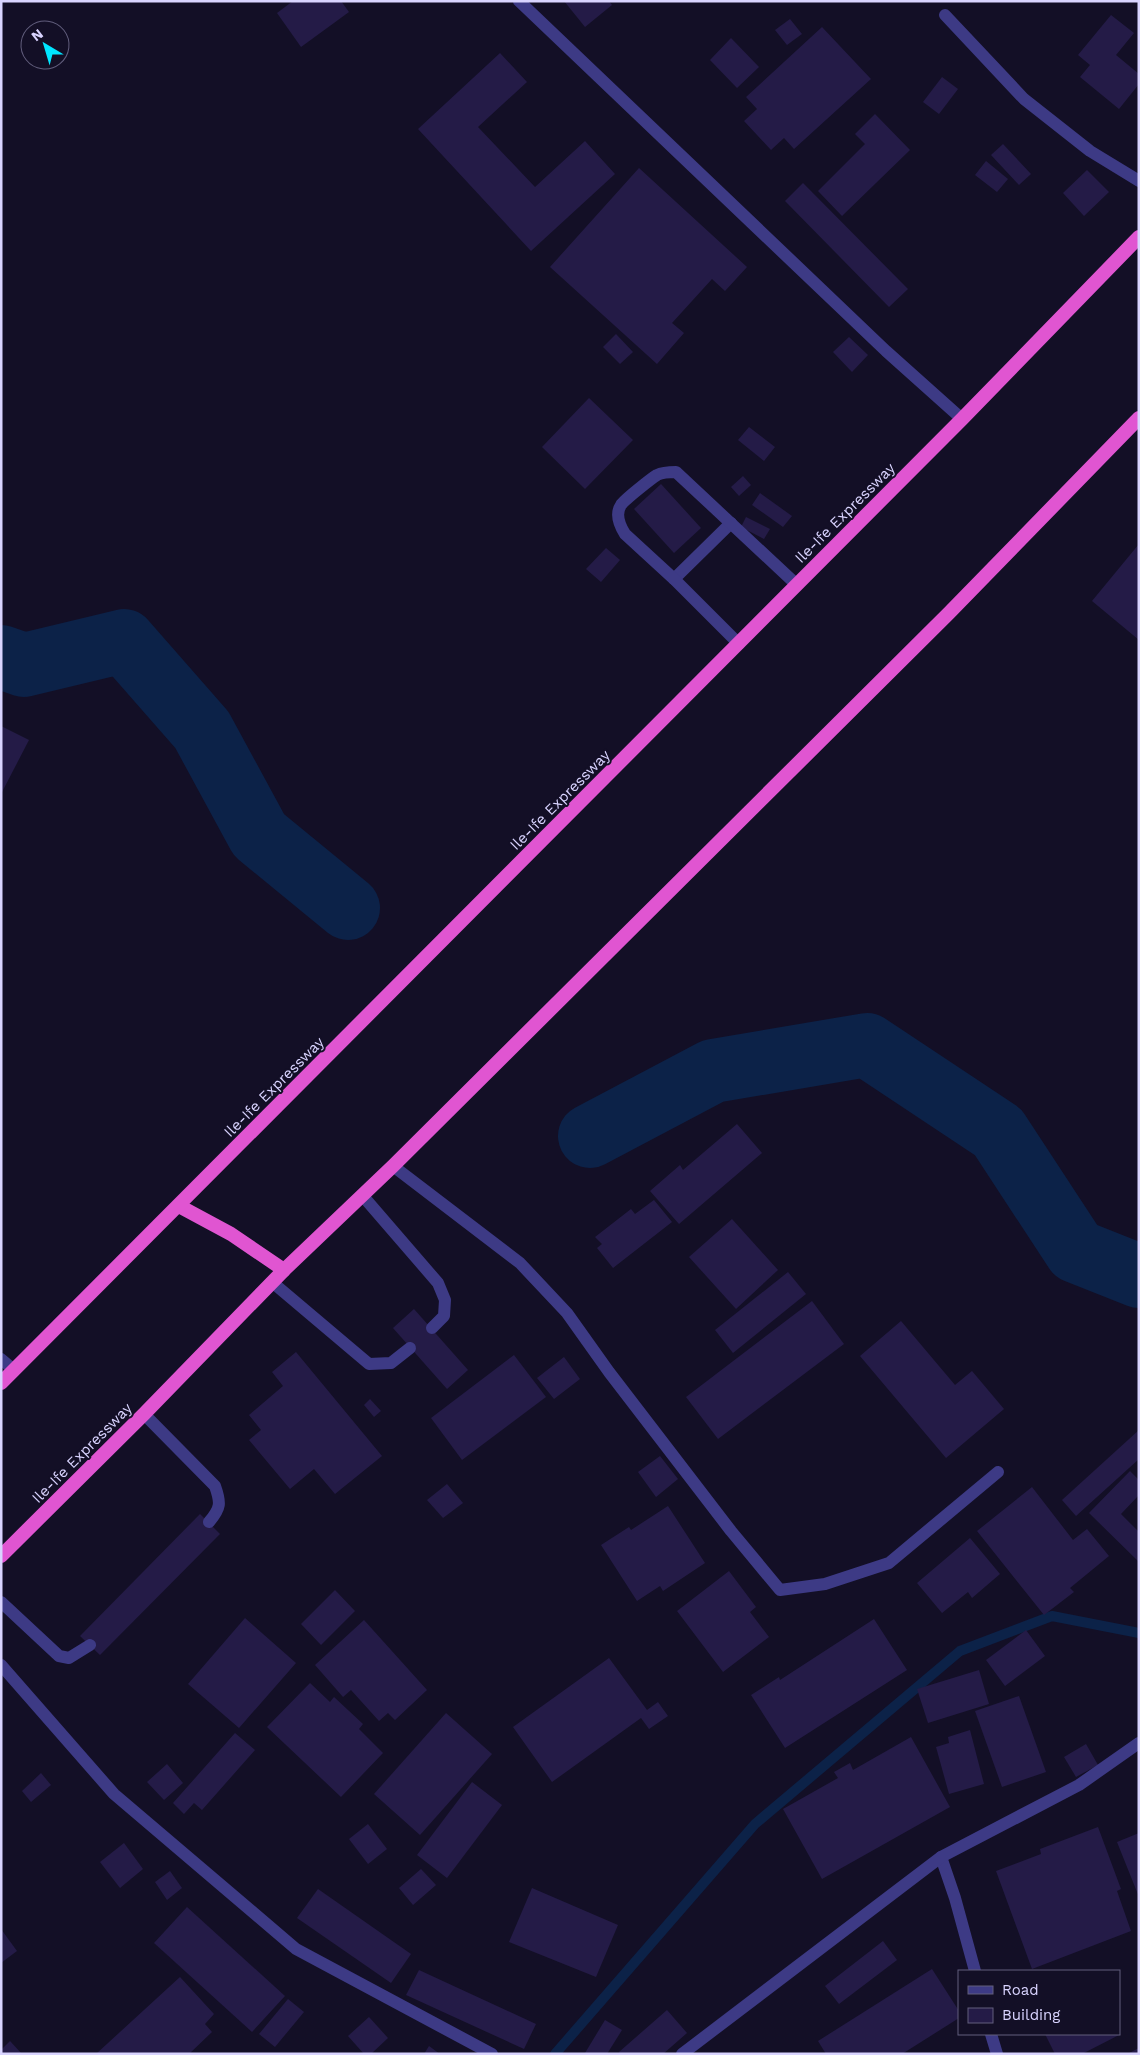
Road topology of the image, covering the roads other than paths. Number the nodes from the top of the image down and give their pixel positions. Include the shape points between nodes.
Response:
1 (519, 1) edge
2 (945, 15) dead end
3 (1139, 181) edge
4 (1139, 237) edge
5 (1139, 418) edge
6 (962, 419) junction
7 (731, 522) junction
8 (674, 580) junction
9 (797, 585) junction
10 (739, 644) junction
11 (392, 1166) junction
12 (362, 1196) junction
13 (178, 1206) junction
14 (284, 1270) junction
15 (272, 1282) junction
16 (432, 1328) dead end
17 (410, 1348) dead end
18 (1, 1359) edge
19 (14, 1370) junction
20 (1, 1384) edge
21 (144, 1414) junction
22 (998, 1472) dead end
23 (209, 1522) dead end
24 (1, 1556) edge
25 (1, 1602) edge
26 (90, 1645) dead end
27 (1, 1665) edge
28 (1139, 1743) edge
29 (941, 1856) junction
30 (975, 1970) edge
31 (992, 2035) edge
32 (492, 2054) edge
33 (682, 2054) edge
34 (997, 2054) edge

1 - 6 street via 886,351
2 - 3 street via 1024,99 1090,151
4 - 6 highway, Ile-Ife Expressway
5 - 11 highway, Ile-Ife Expressway via 949,613
6 - 9 highway, Ile-Ife Expressway
7 - 8 street
7 - 8 street via 676,472 655,476 621,505 618,519 625,534
7 - 9 street
8 - 10 street
9 - 10 highway, Ile-Ife Expressway
10 - 13 highway, Ile-Ife Expressway
11 - 12 highway, Ile-Ife Expressway
11 - 22 street via 520,1263 567,1313 731,1531 780,1590 825,1584 889,1563
12 - 14 highway, Ile-Ife Expressway
12 - 16 street via 438,1283 445,1300 444,1316
13 - 14 highway via 231,1234
13 - 19 highway, Ile-Ife Expressway
14 - 15 highway, Ile-Ife Expressway
15 - 17 street via 369,1364 391,1363
15 - 21 highway, Ile-Ife Expressway
18 - 19 street
19 - 20 highway, Ile-Ife Expressway
21 - 23 street via 215,1486 220,1500 218,1511
21 - 24 highway, Ile-Ife Expressway
25 - 26 street via 59,1656 69,1658
27 - 32 street via 114,1794 296,1948
28 - 29 street via 1079,1785
29 - 30 street
29 - 33 street
31 - 34 street

